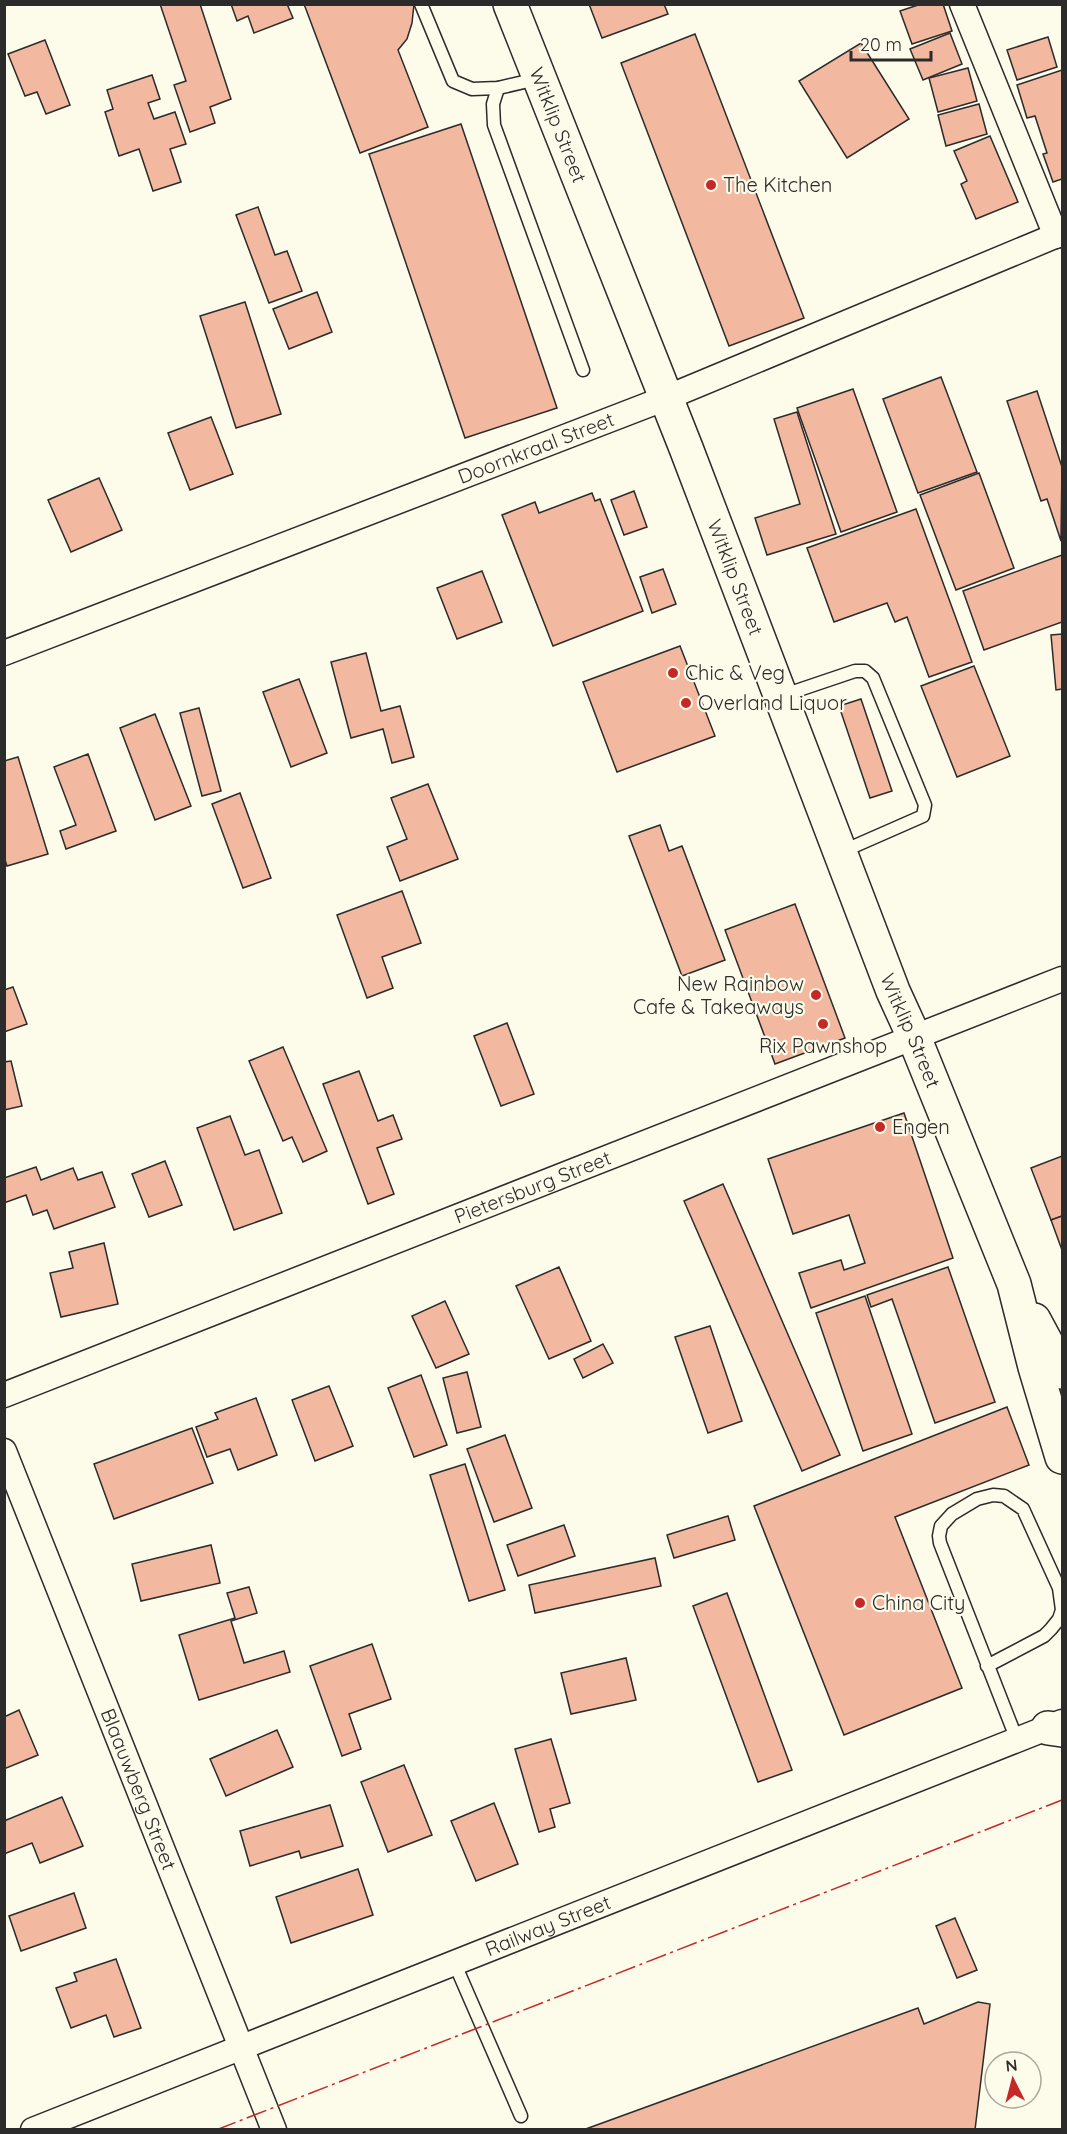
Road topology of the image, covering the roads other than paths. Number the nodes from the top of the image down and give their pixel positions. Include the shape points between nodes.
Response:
1 (421, 4) edge
2 (510, 4) edge
3 (962, 4) edge
4 (539, 78) junction
5 (498, 88) junction
6 (1059, 234) edge
7 (583, 370) dead end
8 (666, 398) junction
9 (4, 653) edge
10 (780, 696) junction
11 (840, 852) junction
12 (1062, 979) edge
13 (914, 1037) junction
14 (1014, 1284) junction
15 (1062, 1372) edge
16 (4, 1395) edge
17 (4, 1451) edge
18 (1062, 1456) edge
19 (987, 1666) junction
20 (1058, 1727) edge
21 (1017, 1740) junction
22 (454, 1962) junction
23 (240, 2046) junction
24 (97, 2104) junction
25 (521, 2116) dead end
26 (33, 2130) edge
27 (65, 2130) edge
28 (274, 2130) edge

1 - 5 lane via 453,81 472,89
2 - 4 main road, Witklip Street
3 - 6 street
4 - 5 lane
4 - 8 main road, Witklip Street
5 - 7 lane via 493,104 494,125
6 - 8 street, Doornkraal Street
8 - 9 street, Doornkraal Street
8 - 10 main road, Witklip Street
10 - 11 main road, Witklip Street
10 - 11 lane via 865,671 873,678 926,805 922,816
11 - 13 main road, Witklip Street
12 - 13 street, Pietersburg Street
13 - 14 main road, Witklip Street
13 - 16 street, Pietersburg Street
14 - 15 main road
14 - 18 main road
17 - 23 street, Blaauwberg Street
19 - 19 lane via 939,1536 941,1526 951,1514 977,1499 1004,1496 1023,1509 1059,1587 1062,1610 1044,1636
19 - 21 lane
20 - 21 street, Railway Street
21 - 22 street, Railway Street
22 - 23 street, Railway Street
22 - 25 lane
23 - 24 street, Railway Street
23 - 28 street, Blaauwberg Street
24 - 26 street, Railway Street
24 - 27 street

